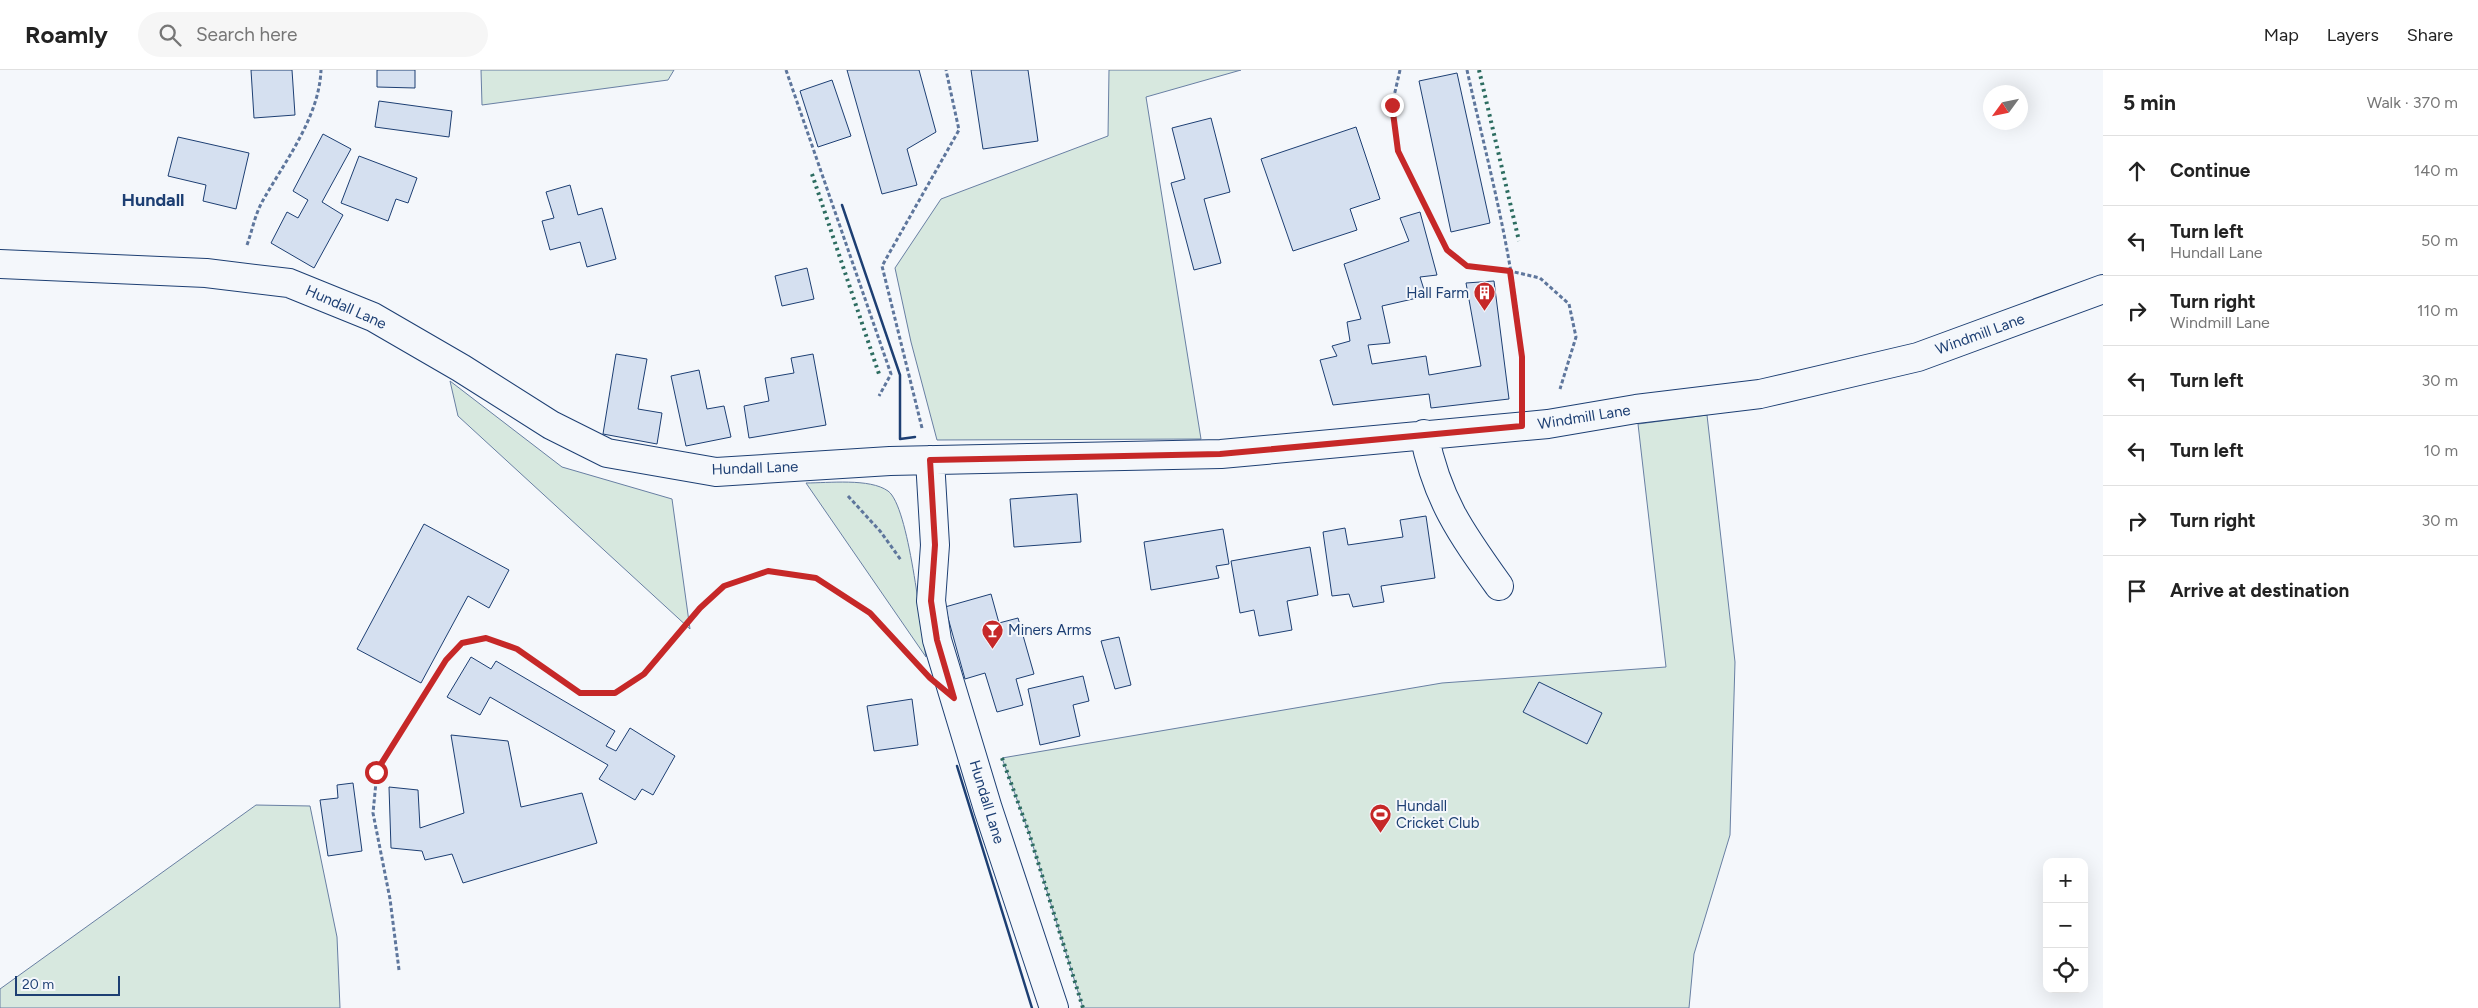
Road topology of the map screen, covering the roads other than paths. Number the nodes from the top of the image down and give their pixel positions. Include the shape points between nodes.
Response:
1 (0, 264) edge
2 (2103, 290) edge
3 (1424, 434) junction
4 (930, 460) junction
5 (1499, 586) dead end
6 (1054, 1008) edge

1 - 4 street, Hundall Lane via 206,273 289,282 373,317 550,425 607,453 716,472
2 - 3 street, Windmill Lane via 1918,357 1760,394 1535,425
3 - 4 street, Windmill Lane via 1220,454
3 - 5 street via 1438,486 1459,530
4 - 6 street, Hundall Lane via 945,544 931,601 937,640 988,809

